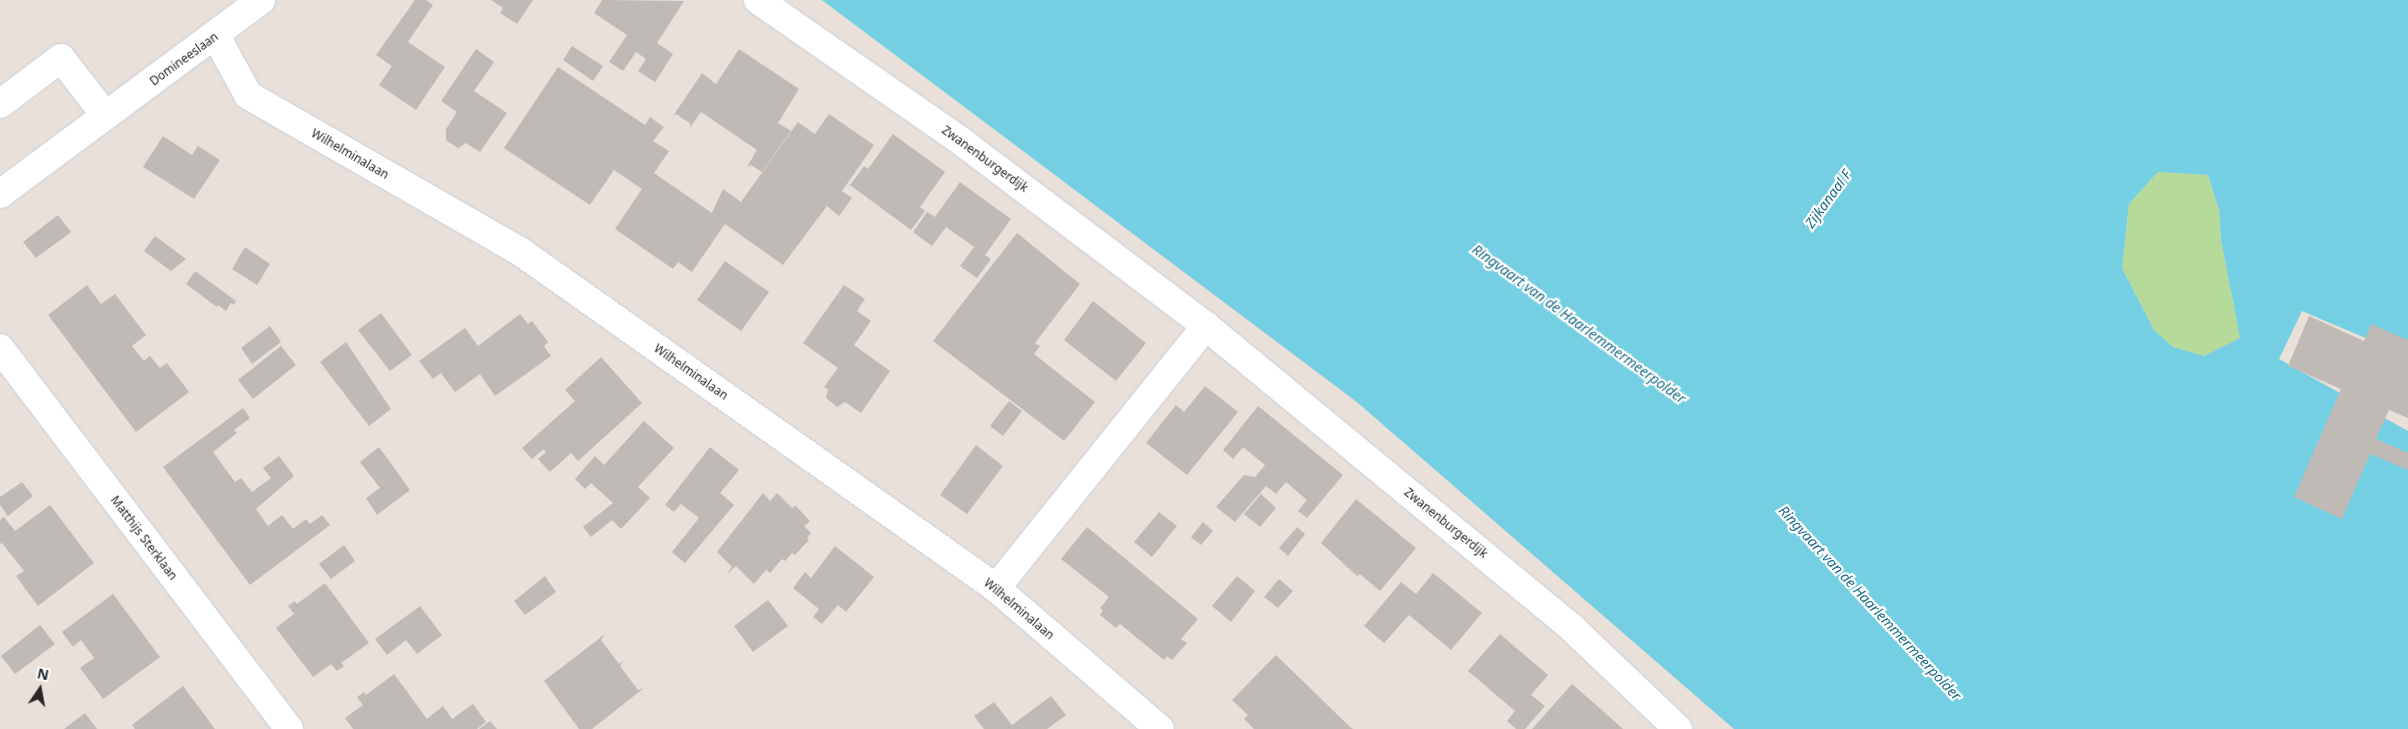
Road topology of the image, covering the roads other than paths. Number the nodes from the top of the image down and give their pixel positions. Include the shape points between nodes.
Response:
1 (261, 0) edge
2 (758, 0) edge
3 (216, 36) junction
4 (0, 104) edge
5 (105, 115) junction
6 (0, 194) edge
7 (1206, 326) junction
8 (0, 348) edge
9 (996, 588) junction
10 (289, 729) edge
11 (1160, 729) edge
12 (1678, 729) edge

1 - 3 street, Domineeslaan
2 - 7 street, Zwanenburgerdijk via 962,142
3 - 5 street, Domineeslaan
3 - 9 street, Wilhelminalaan via 248,95 521,252
4 - 5 street via 61,58
5 - 6 street, Domineeslaan
7 - 9 street
7 - 12 street, Zwanenburgerdijk via 1573,629
8 - 10 street, Matthijs Sterklaan
9 - 11 street, Wilhelminalaan

